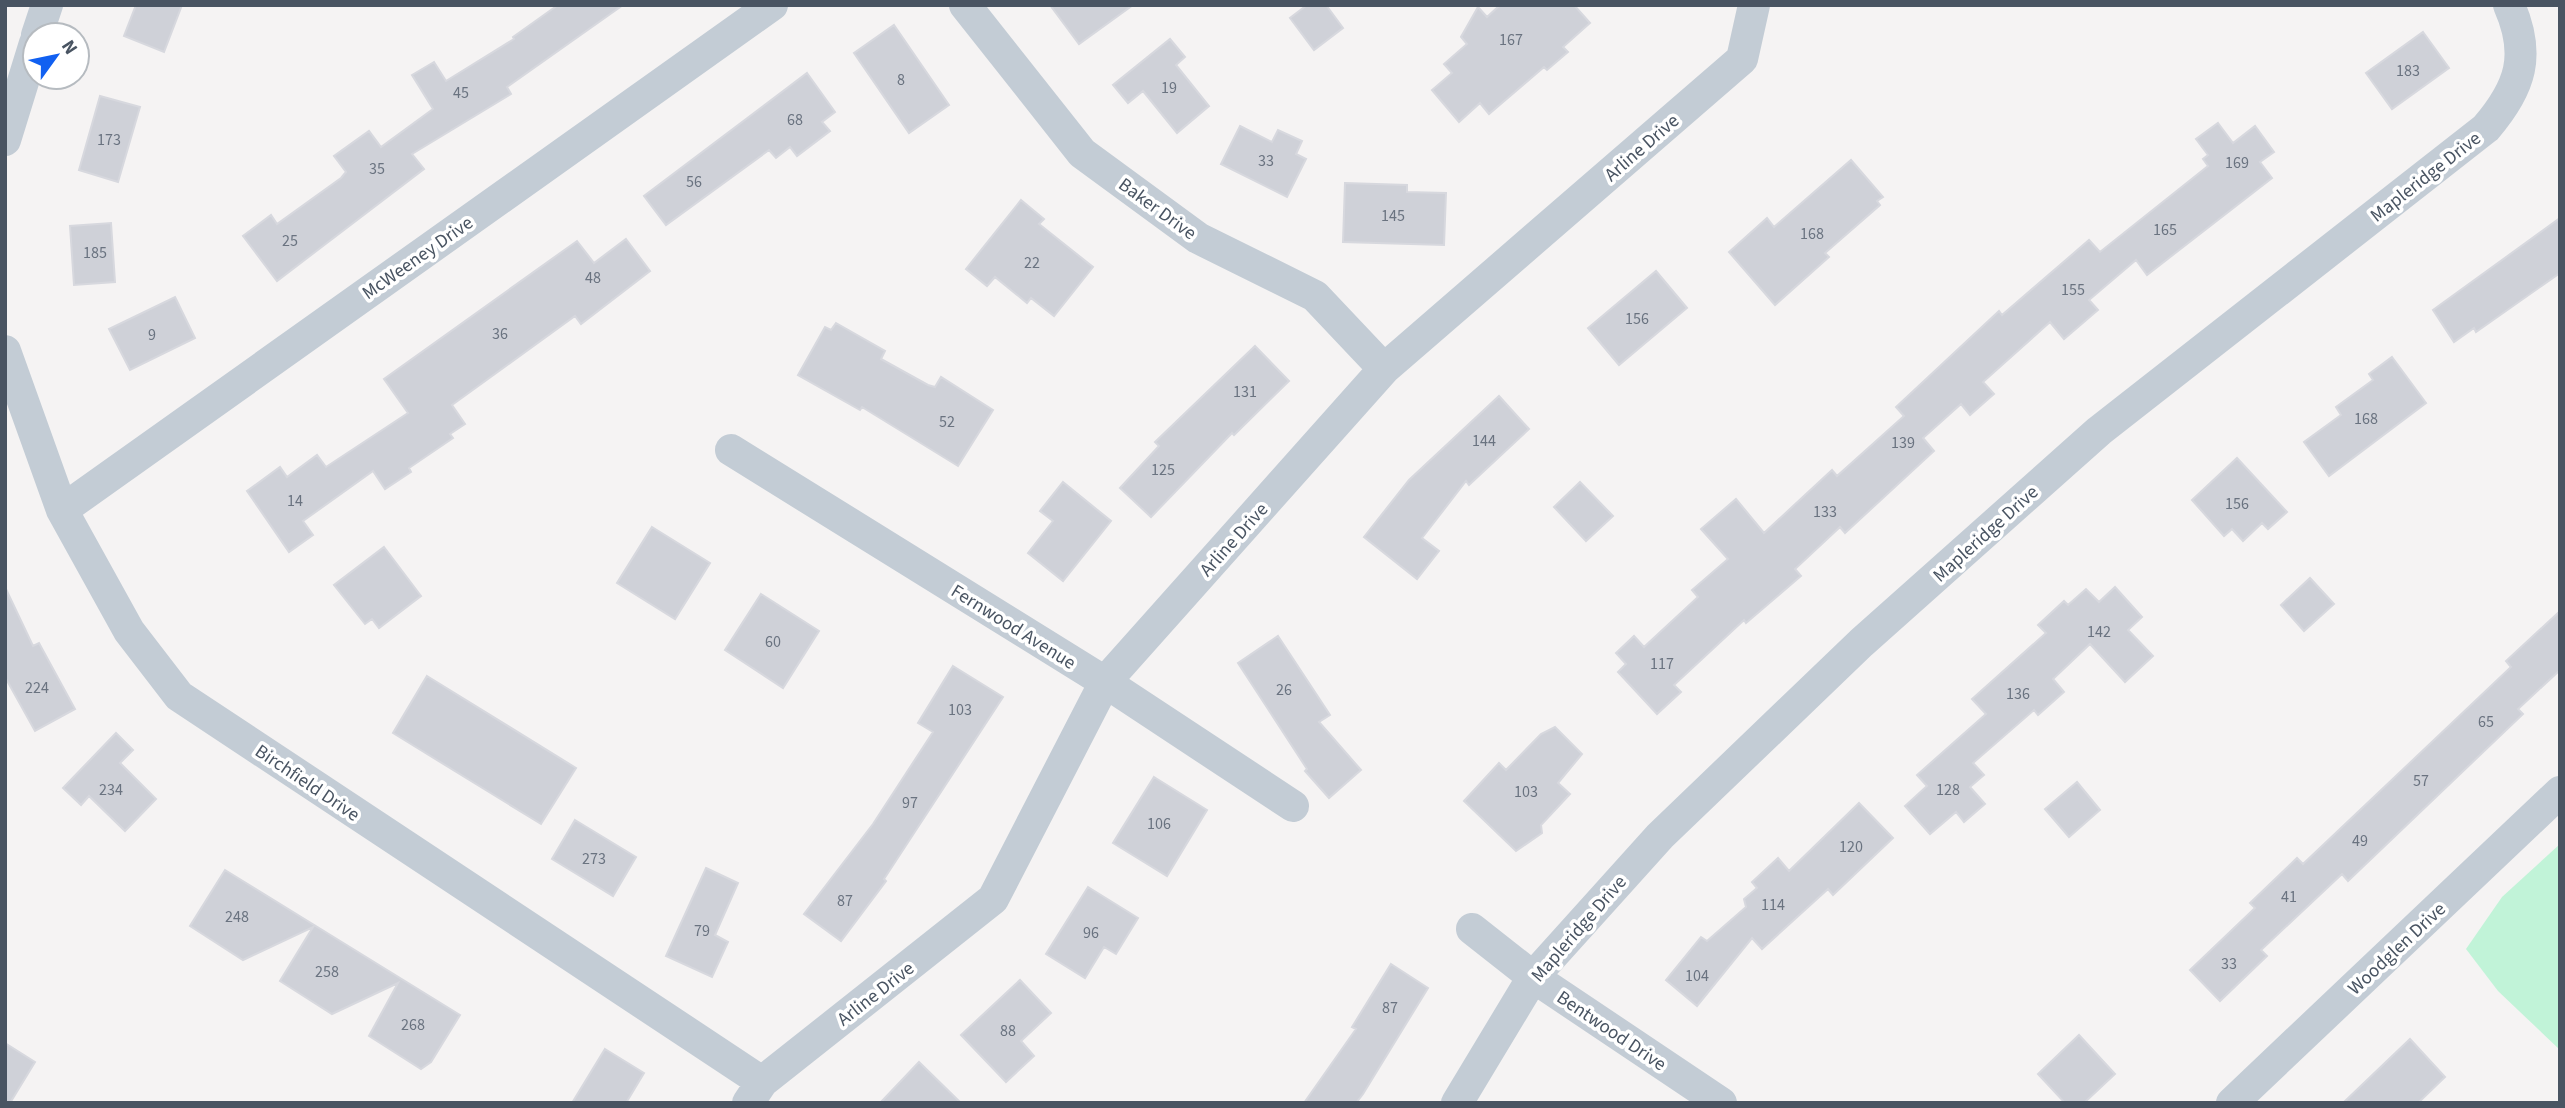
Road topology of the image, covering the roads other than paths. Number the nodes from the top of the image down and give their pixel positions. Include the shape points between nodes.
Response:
1 (772, 5) edge
2 (965, 5) edge
3 (1754, 5) edge
4 (2509, 5) edge
5 (21, 88) edge
6 (5, 140) edge
7 (5, 351) edge
8 (1384, 369) junction
9 (731, 450) dead end
10 (62, 510) junction
11 (1105, 682) junction
12 (2560, 792) edge
13 (1293, 806) dead end
14 (1472, 929) dead end
15 (1533, 977) junction
16 (755, 1093) edge
17 (1457, 1103) edge
18 (1721, 1103) edge
19 (2232, 1103) edge

1 - 10 street, McWeeney Drive
2 - 8 street, Baker Drive via 1082,153 1198,238 1315,296
3 - 8 street, Arline Drive via 1742,59
4 - 15 street, Mapleridge Drive via 2521,34 2522,62 2507,104 2486,128 2099,431 1871,634 1660,836
5 - 6 street
7 - 10 street, Birchfield Drive
8 - 11 street, Arline Drive
9 - 11 street, Fernwood Avenue
10 - 16 street, Birchfield Drive via 129,631 179,696
11 - 13 street, Fernwood Avenue
11 - 16 street, Arline Drive via 993,899
12 - 19 street, Woodglen Drive
14 - 15 street, Bentwood Drive
15 - 17 street, Mapleridge Drive
15 - 18 street, Bentwood Drive

